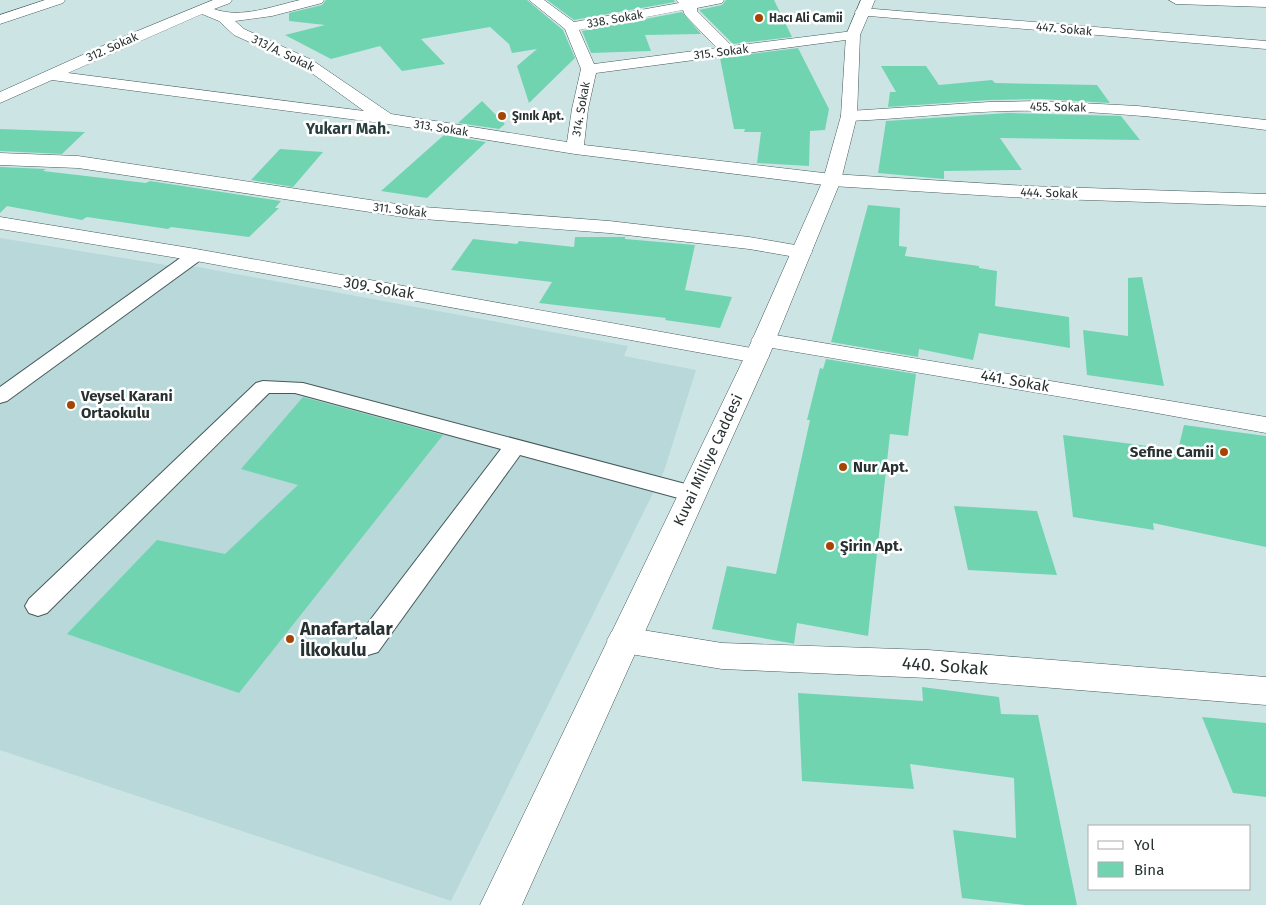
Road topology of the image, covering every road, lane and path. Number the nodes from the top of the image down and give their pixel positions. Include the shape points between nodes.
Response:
1 (58, 0) edge
2 (225, 0) edge
3 (317, 0) edge
4 (536, 0) edge
5 (717, 0) edge
6 (1176, 0) edge
7 (686, 3) edge
8 (1266, 3) edge
9 (200, 9) junction
10 (861, 16) edge
11 (224, 18) junction
12 (0, 20) edge
13 (571, 27) junction
14 (1266, 45) edge
15 (728, 51) junction
16 (589, 70) junction
17 (49, 75) junction
18 (0, 98) edge
19 (849, 116) junction
20 (388, 119) junction
21 (1266, 125) edge
22 (575, 149) junction
23 (0, 159) edge
24 (832, 180) junction
25 (1266, 200) edge
26 (0, 224) edge
27 (801, 252) junction
28 (196, 255) junction
29 (760, 348) junction
30 (0, 397) edge
31 (1266, 426) edge
32 (515, 446) junction
33 (692, 494) junction
34 (38, 606) dead end
35 (624, 640) junction
36 (368, 644) dead end
37 (1266, 691) edge
38 (501, 905) edge

1 - 12 street
2 - 9 street, 312. Sokak
3 - 11 street via 272,12
4 - 13 street, 314. Sokak
5 - 7 street, 338. Sokak
6 - 8 street
7 - 13 street, 338. Sokak
7 - 15 street via 690,12
9 - 11 street, 313/A. Sokak
9 - 17 street, 312. Sokak
10 - 14 street, 447. Sokak
10 - 15 street, 315. Sokak
10 - 19 street, Kuvai Milliye Caddesi
11 - 20 street, 313/A. Sokak via 239,32 307,63
13 - 16 street, 314. Sokak
15 - 16 street, 315. Sokak
16 - 22 street, 314. Sokak
17 - 18 street, 312. Sokak
17 - 20 street, 313. Sokak
19 - 21 street, 455. Sokak via 1007,106 1088,107 1184,114
19 - 24 street, Kuvai Milliye Caddesi
20 - 22 street, 313. Sokak
22 - 24 street, 313. Sokak
23 - 27 street, 311. Sokak via 78,162 410,212 609,227
24 - 25 street, 444. Sokak via 1027,192
24 - 27 street, Kuvai Milliye Caddesi
26 - 28 street, 309. Sokak
27 - 29 street, Kuvai Milliye Caddesi
28 - 29 street, 309. Sokak
28 - 30 lane
29 - 31 street, 441. Sokak via 1007,380
29 - 33 street, Kuvai Milliye Caddesi
32 - 33 lane
32 - 34 lane via 296,387 263,388
32 - 36 lane
33 - 35 street, Kuvai Milliye Caddesi
35 - 37 street, 440. Sokak via 722,656 928,664
35 - 38 street, Kuvai Milliye Caddesi

